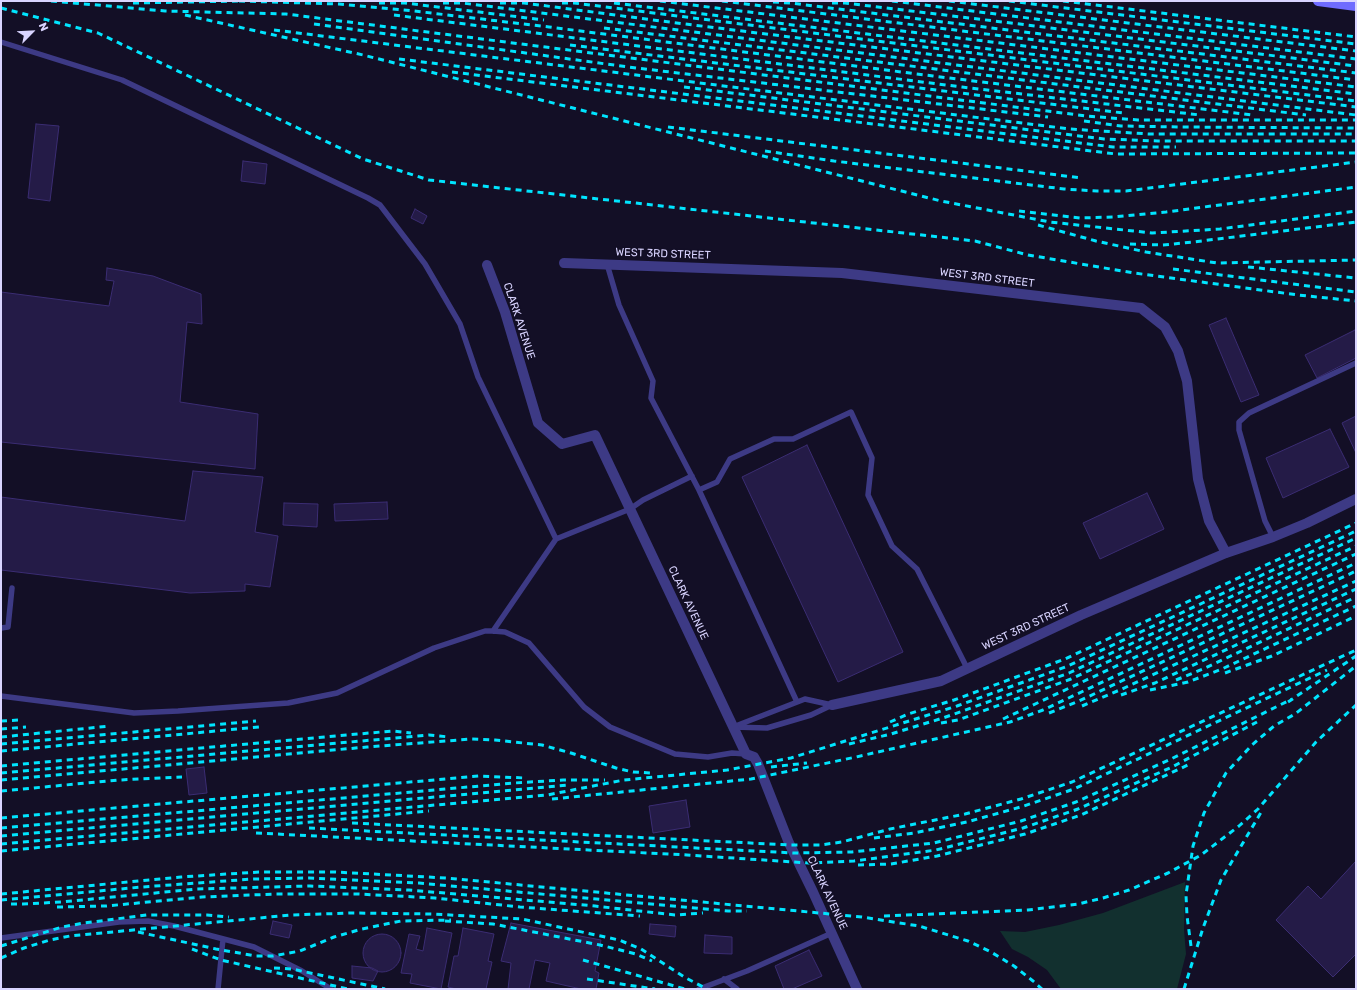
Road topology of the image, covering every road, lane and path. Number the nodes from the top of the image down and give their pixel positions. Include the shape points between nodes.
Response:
1 (1318, 1) edge
2 (1356, 6) edge
3 (1, 42) edge
4 (564, 263) dead end
5 (607, 264) junction
6 (487, 265) dead end
7 (1356, 363) edge
8 (692, 476) junction
9 (699, 490) junction
10 (1356, 499) edge
11 (630, 509) junction
12 (1272, 537) junction
13 (556, 539) junction
14 (1226, 553) junction
15 (12, 588) dead end
16 (1, 628) edge
17 (493, 631) junction
18 (967, 668) junction
19 (1, 696) edge
20 (797, 702) junction
21 (832, 706) junction
22 (733, 727) junction
23 (746, 754) junction
24 (832, 933) junction
25 (1, 938) edge
26 (223, 939) junction
27 (724, 980) junction
28 (218, 989) edge
29 (331, 989) edge
30 (699, 989) edge
31 (737, 989) edge
32 (857, 989) edge

1 - 2 street
3 - 13 lane via 122,80 380,204 425,264 460,324 478,377
4 - 5 street, WEST 3RD STREET
5 - 8 lane via 619,306 653,381 651,398
5 - 14 street, WEST 3RD STREET via 842,273 1141,308 1165,327 1178,351 1187,381 1198,479 1209,521
6 - 11 street, CLARK AVENUE via 505,312 538,423 562,444 595,435
7 - 12 lane via 1249,413 1239,422 1239,430 1265,521
8 - 9 lane
8 - 11 lane
9 - 18 lane via 717,482 730,458 774,439 794,439 852,412 872,458 868,495 892,546 917,569
9 - 20 lane
10 - 12 street, WEST 3RD STREET
11 - 13 lane
11 - 22 street, CLARK AVENUE
12 - 14 street, WEST 3RD STREET
13 - 17 lane
14 - 18 street, WEST 3RD STREET via 1081,615
15 - 16 lane via 8,627
17 - 19 lane via 485,631 434,648 337,693 288,703 134,713
17 - 23 lane via 505,632 529,643 584,707 610,727 675,754 708,757 732,753
18 - 21 street, WEST 3RD STREET via 940,681
20 - 21 lane, WEST 3RD STREET via 805,699
20 - 22 lane, WEST 3RD STREET
21 - 22 lane, WEST 3RD STREET via 767,728
22 - 23 street, CLARK AVENUE
23 - 24 street, CLARK AVENUE via 754,757 758,764 789,843
24 - 27 lane
24 - 32 street, CLARK AVENUE
25 - 26 lane via 119,922 148,921
26 - 28 lane
26 - 29 lane via 254,947
27 - 30 lane
27 - 31 lane

